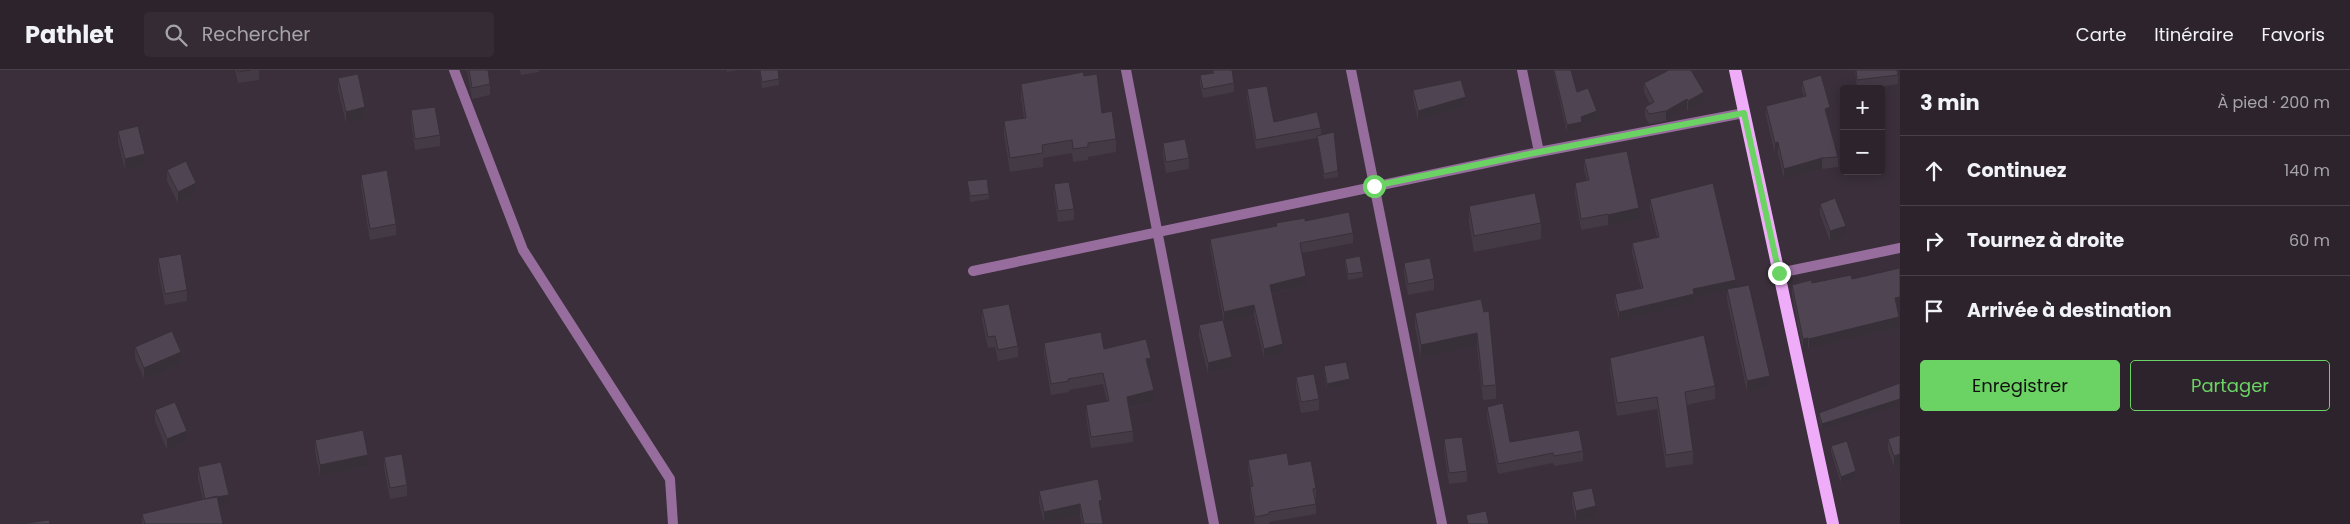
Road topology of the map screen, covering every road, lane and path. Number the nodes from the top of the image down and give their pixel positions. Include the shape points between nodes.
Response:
1 (454, 70) edge
2 (1126, 70) edge
3 (1351, 70) edge
4 (1522, 70) edge
5 (1735, 70) edge
6 (1744, 113) junction
7 (1539, 152) junction
8 (1374, 186) junction
9 (1157, 232) junction
10 (1900, 248) edge
11 (973, 271) dead end
12 (1779, 273) junction
13 (673, 524) edge
14 (1214, 524) edge
15 (1442, 524) edge
16 (1833, 524) edge

1 - 13 street via 523,250 670,479
2 - 9 street
3 - 8 street
4 - 7 street
5 - 6 main road
6 - 7 street
6 - 12 main road
7 - 8 street
8 - 9 street
8 - 15 street
9 - 11 street
9 - 14 street
10 - 12 street
12 - 16 main road

